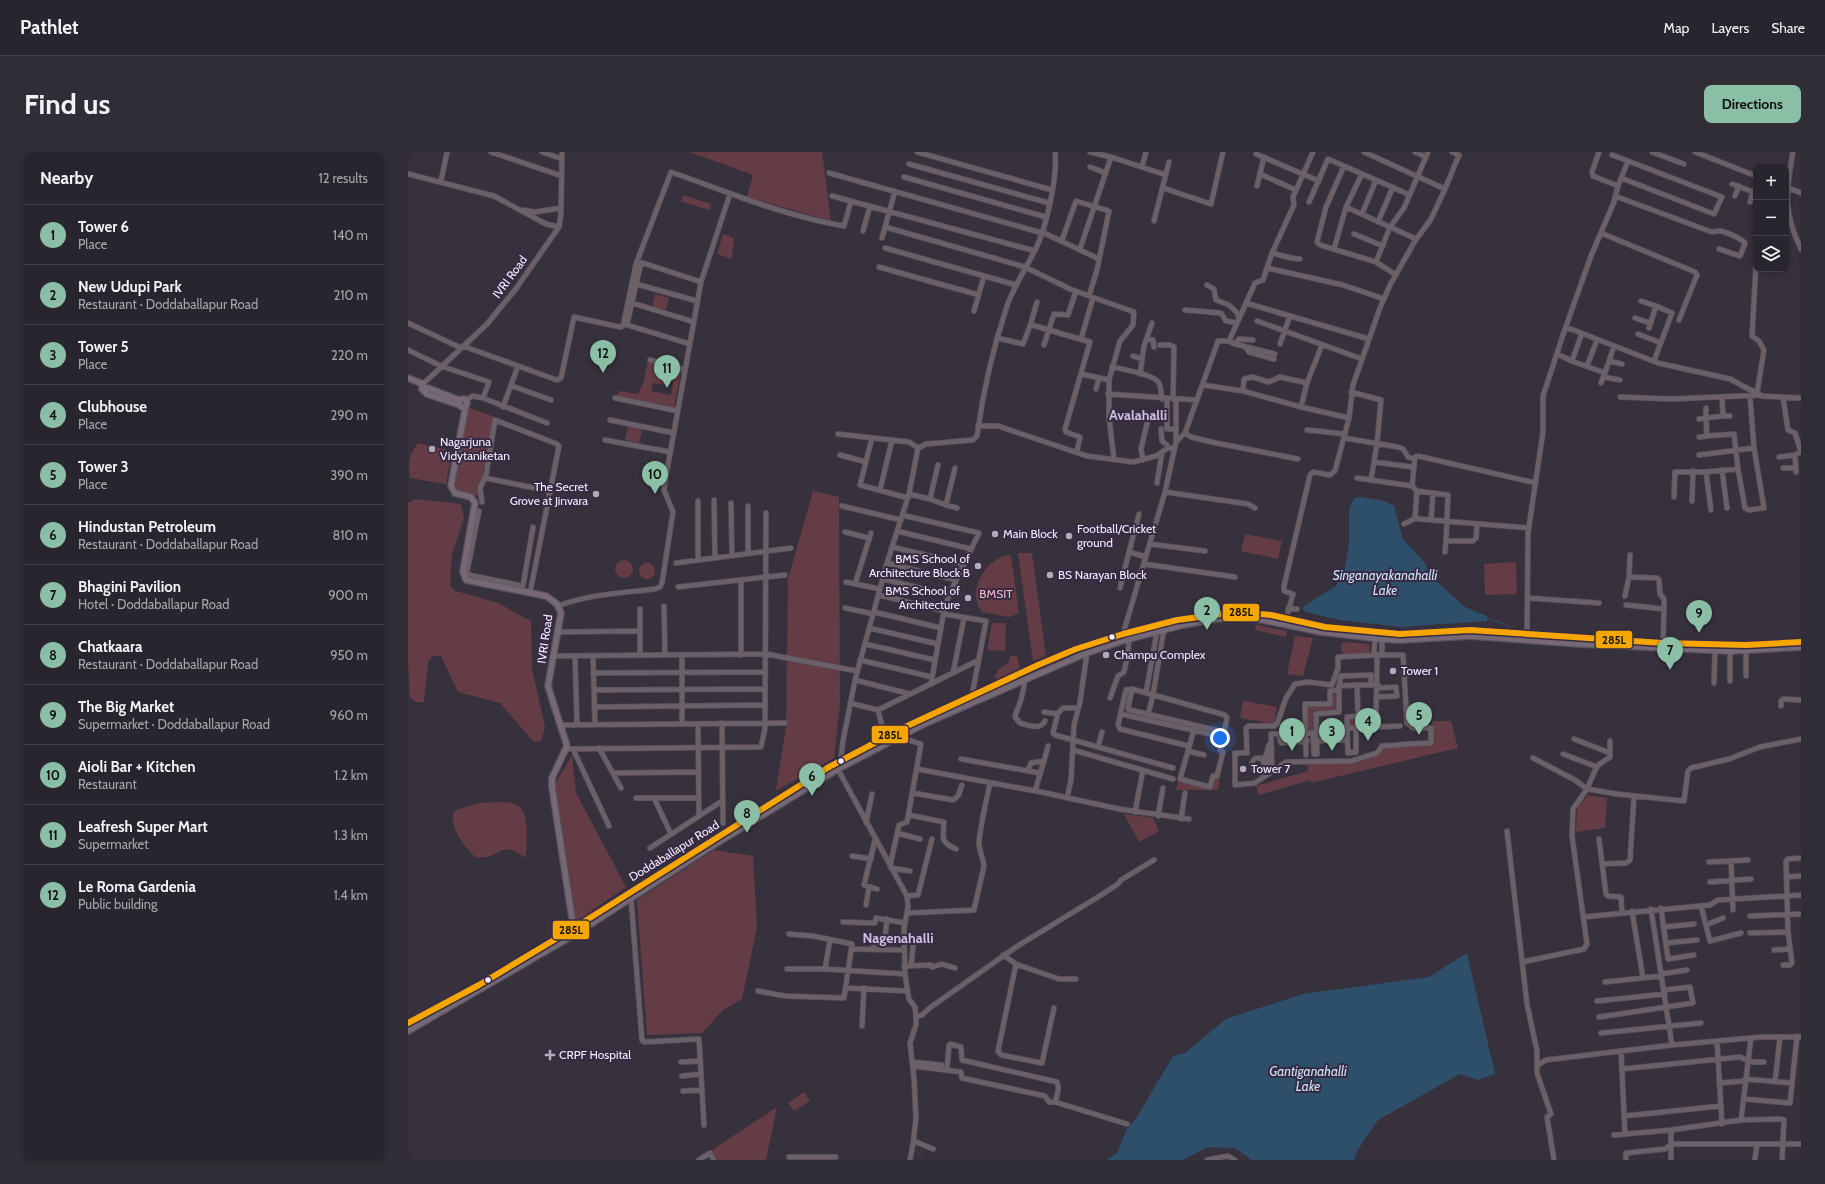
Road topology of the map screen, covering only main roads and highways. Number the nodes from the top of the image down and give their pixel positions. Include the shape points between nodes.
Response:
1 (408, 378) edge
2 (1507, 635) junction
3 (1513, 636) junction
4 (1126, 637) junction
5 (1801, 642) edge
6 (1636, 645) junction
7 (1801, 647) edge
8 (844, 763) junction
9 (836, 767) junction
10 (575, 930) junction
11 (408, 1023) edge
12 (408, 1031) edge

1 - 10 main road, IVRI Road via 422,386 427,394 462,403 465,410 451,488 455,493 479,501 463,571 466,580 546,596 552,599 561,613 548,686 570,749 552,778 552,787
2 - 3 main road, Doddaballapur Road
2 - 4 main road, Doddaballapur Road via 1382,639 1240,618 1210,620
2 - 4 main road, Doddaballapur Road via 1457,630 1400,634 1325,627 1259,613 1221,613 1178,620
3 - 6 main road, Doddaballapur Road
3 - 6 main road, Doddaballapur Road via 1527,634
4 - 8 main road, Doddaballapur Road
4 - 8 main road, Doddaballapur Road via 1076,649 958,702 885,738
5 - 6 main road, Doddaballapur Road
6 - 7 main road, Doddaballapur Road via 1730,651
8 - 9 main road, Doddaballapur Road
9 - 10 main road, Doddaballapur Road via 631,898
9 - 10 main road, Doddaballapur Road via 706,844
10 - 11 main road, Doddaballapur Road
10 - 12 main road, Doddaballapur Road

